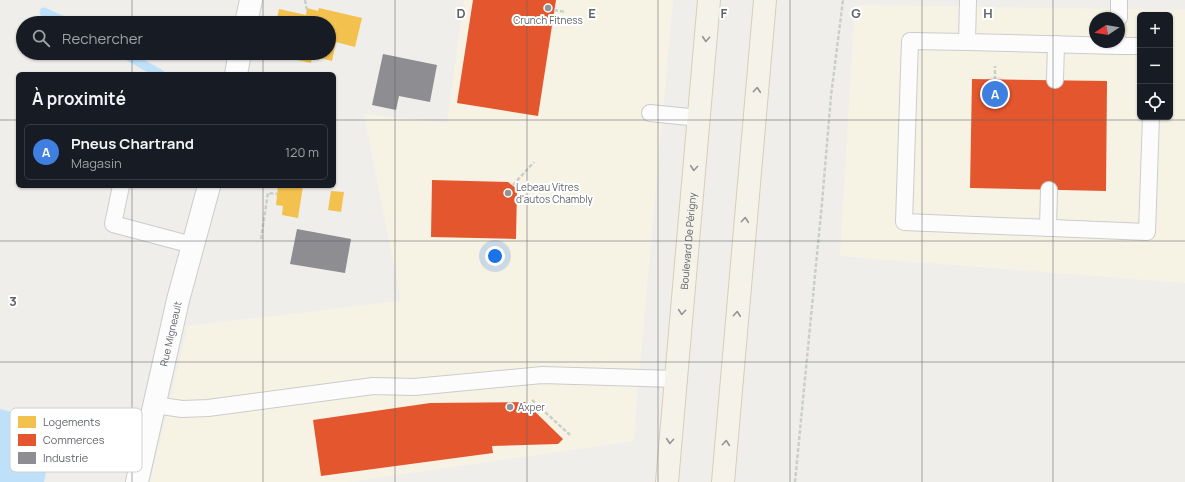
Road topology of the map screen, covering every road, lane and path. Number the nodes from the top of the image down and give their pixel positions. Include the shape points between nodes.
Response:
1 (251, 0) edge
2 (305, 0) edge
3 (709, 0) edge
4 (765, 0) edge
5 (968, 0) edge
6 (1119, 0) edge
7 (843, 1) edge
8 (554, 10) dead end
9 (307, 11) dead end
10 (566, 12) dead end
11 (1119, 12) edge
12 (248, 16) edge
13 (967, 42) junction
14 (1056, 44) junction
15 (1089, 44) edge
16 (1125, 45) edge
17 (1137, 46) edge
18 (239, 60) edge
19 (236, 72) edge
20 (1055, 80) dead end
21 (650, 113) dead end
22 (699, 118) junction
23 (1151, 120) edge
24 (534, 162) dead end
25 (513, 185) dead end
26 (121, 188) edge
27 (208, 188) edge
28 (1049, 190) dead end
29 (277, 194) dead end
30 (1048, 228) junction
31 (261, 239) dead end
32 (192, 245) junction
33 (676, 380) junction
34 (529, 397) dead end
35 (155, 405) junction
36 (570, 435) dead end
37 (142, 461) edge
38 (139, 472) edge
39 (137, 482) edge
40 (667, 482) edge
41 (723, 482) edge
42 (795, 482) edge

1 - 12 street
2 - 9 path
3 -> 22 main road, Boulevard De Périgny
41 -> 4 main road
5 - 13 lane
6 - 11 lane
7 - 42 path via 831,96
8 - 10 path
13 - 14 lane
13 - 30 lane via 910,41 904,222
14 - 15 lane
14 - 20 lane
16 - 17 lane
18 - 19 street
21 - 22 lane
22 -> 33 main road, Boulevard De Périgny
23 - 30 lane via 1147,232
24 - 25 path
26 - 32 lane via 113,224
27 - 32 street, Rue Migneault
28 - 30 lane
29 - 31 path via 268,193
32 - 35 street, Rue Migneault
33 - 35 lane via 542,375 414,387 373,386 208,408 182,409
33 -> 40 main road, Boulevard De Périgny
34 - 36 path
35 - 37 street, Rue Migneault
38 - 39 street, Rue Migneault

